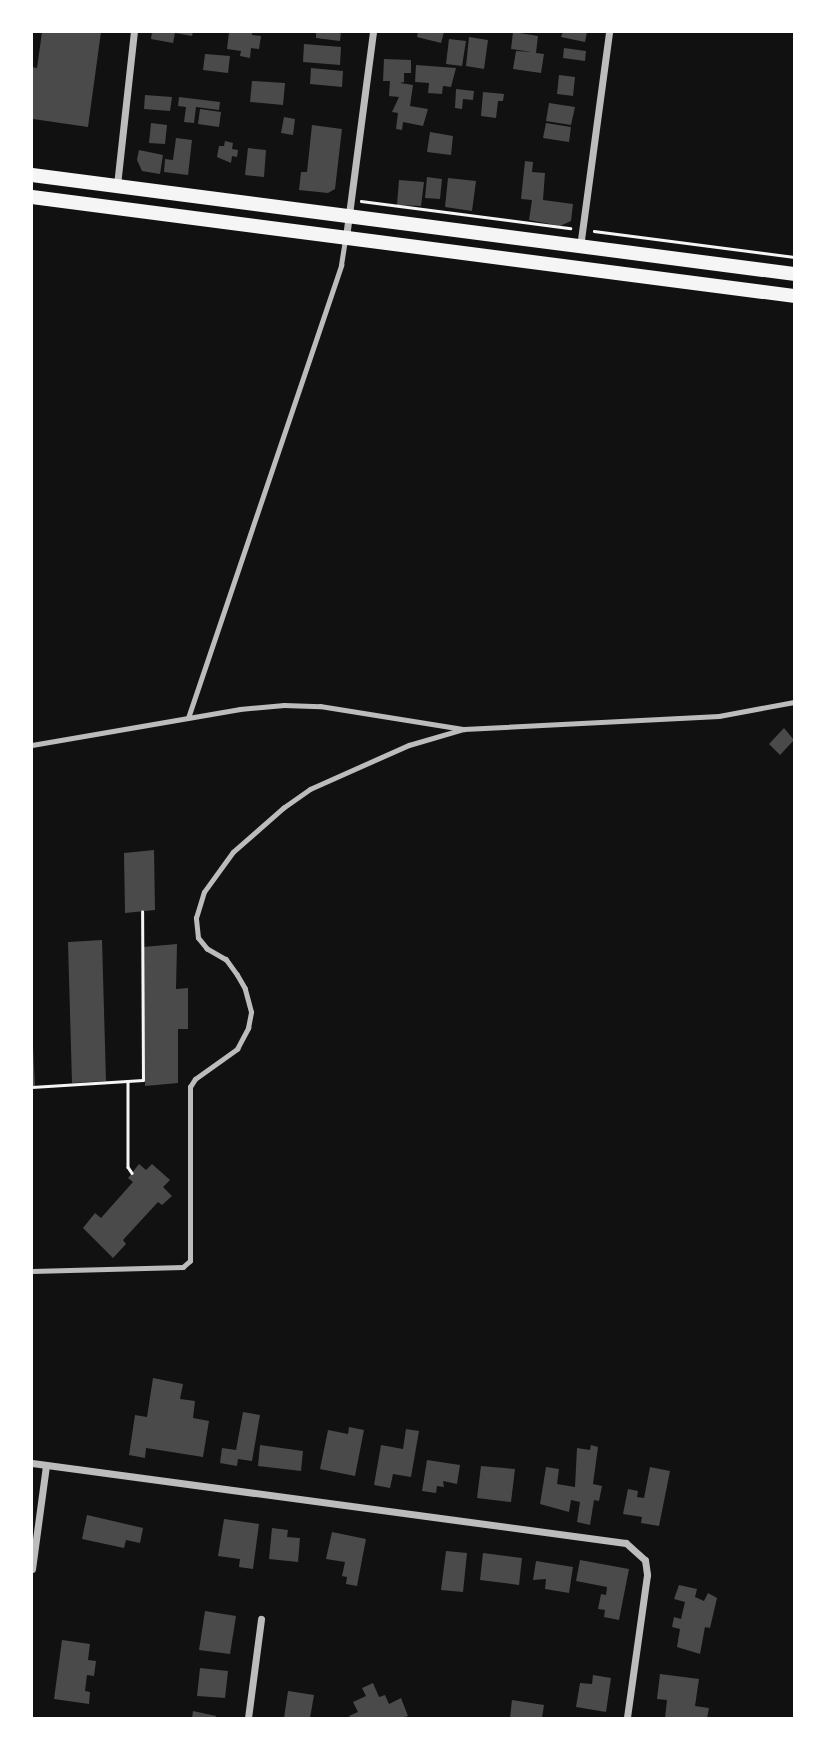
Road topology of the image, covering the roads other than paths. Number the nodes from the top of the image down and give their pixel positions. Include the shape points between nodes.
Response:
1 (134, 32) edge
2 (373, 32) edge
3 (609, 32) edge
4 (32, 175) edge
5 (117, 185) junction
6 (32, 197) edge
7 (350, 216) junction
8 (346, 237) junction
9 (580, 247) junction
10 (794, 274) edge
11 (794, 296) edge
12 (794, 702) edge
13 (188, 718) junction
14 (464, 729) junction
15 (32, 745) edge
16 (32, 1271) edge
17 (32, 1463) edge
18 (46, 1465) junction
19 (32, 1569) edge
20 (261, 1619) dead end
21 (248, 1718) edge
22 (627, 1718) edge

1 - 5 street
2 - 7 street
3 - 9 street
4 - 5 main road
5 - 7 main road
6 - 8 main road
7 - 8 street
7 - 9 main road
8 - 11 main road
8 - 13 lane via 341,265
9 - 10 main road
12 - 14 lane via 719,716
13 - 14 lane via 273,706 320,706
13 - 15 lane
14 - 16 lane via 409,745 310,789 233,852 204,892 196,918 198,938 237,975 251,1012 237,1049 190,1087 190,1261 183,1267
17 - 18 street
18 - 19 street
18 - 22 street via 626,1543 645,1560 647,1575
20 - 21 street

